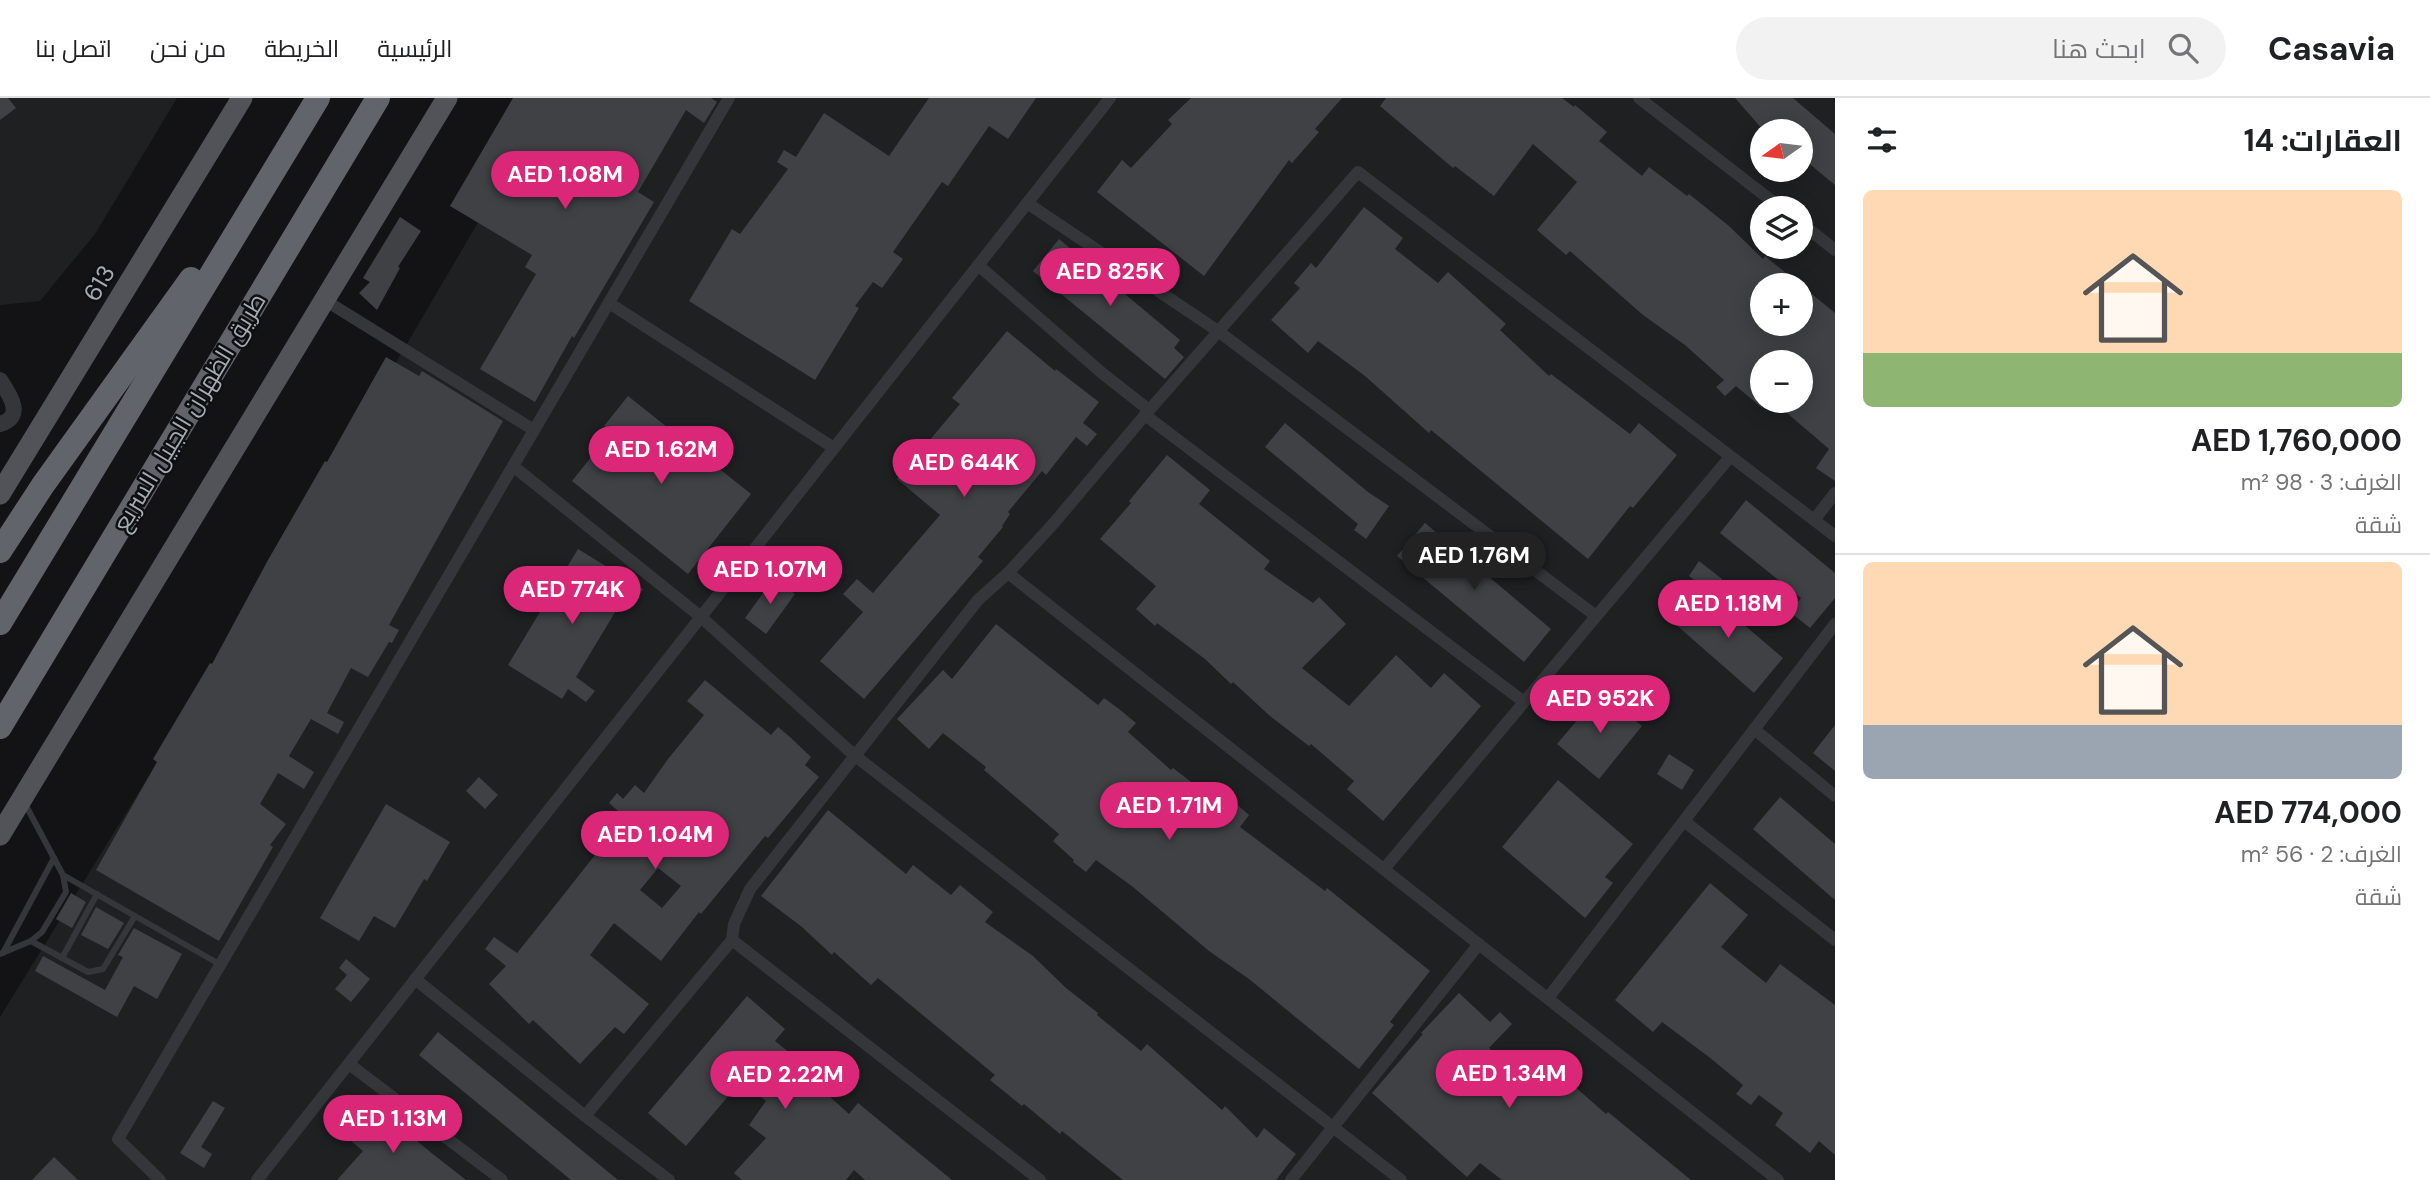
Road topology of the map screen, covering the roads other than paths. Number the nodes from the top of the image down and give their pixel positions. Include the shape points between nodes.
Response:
1 (242, 98) edge
2 (318, 98) edge
3 (378, 98) edge
4 (447, 98) edge
5 (729, 98) edge
6 (1110, 98) edge
7 (1639, 98) edge
8 (300, 128) junction
9 (1766, 196) edge
10 (1027, 203) junction
11 (1813, 233) edge
12 (1835, 250) edge
13 (978, 265) junction
14 (323, 299) junction
15 (609, 303) junction
16 (1218, 331) junction
17 (0, 380) edge
18 (1147, 412) junction
19 (0, 424) edge
20 (534, 430) junction
21 (834, 448) junction
22 (1730, 457) junction
23 (513, 466) junction
24 (1835, 493) edge
25 (0, 494) edge
26 (1814, 520) junction
27 (1835, 536) edge
28 (0, 551) edge
29 (1008, 573) junction
30 (1596, 616) junction
31 (701, 617) junction
32 (0, 623) edge
33 (1835, 624) edge
34 (1524, 702) junction
35 (0, 727) edge
36 (1754, 729) junction
37 (854, 755) junction
38 (1835, 796) edge
39 (22, 798) junction
40 (1684, 821) junction
41 (0, 835) edge
42 (54, 858) junction
43 (1384, 869) junction
44 (63, 875) junction
45 (97, 894) junction
46 (135, 916) junction
47 (732, 940) junction
48 (1835, 940) edge
49 (31, 941) junction
50 (1479, 944) junction
51 (1, 954) edge
52 (62, 958) junction
53 (221, 965) junction
54 (415, 979) junction
55 (1548, 998) junction
56 (350, 1070) junction
57 (585, 1116) junction
58 (1335, 1128) junction
59 (160, 1180) edge
60 (257, 1180) edge
61 (502, 1180) edge
62 (669, 1180) edge
63 (1040, 1180) edge
64 (1291, 1180) edge
65 (1401, 1180) edge
66 (1778, 1180) edge

1 - 25 main road, 613
2 - 8 highway
3 - 35 highway, طريق الظهران الجبيل السريع
4 - 14 main road
5 - 15 street
6 - 10 street
7 - 9 street
8 - 28 highway
8 - 32 highway
10 - 13 street
10 - 16 street
11 - 12 street
13 - 18 street
13 - 21 street
14 - 20 street
14 - 39 main road
15 - 20 street
15 - 21 street
16 - 18 street
16 - 22 street via 1358,172
16 - 30 street
17 - 19 street via 12,397 14,414
18 - 29 street
18 - 34 street
20 - 23 street
21 - 31 street
22 - 26 street
22 - 30 street
23 - 31 street
23 - 53 street
24 - 26 street
26 - 27 street
29 - 37 street via 978,600
29 - 43 street
30 - 34 street
31 - 37 street
31 - 54 street
33 - 36 street
34 - 43 street
36 - 38 street
36 - 40 street
37 - 47 street via 751,889 734,924
37 - 58 street
39 - 41 main road
39 - 42 lane
40 - 48 street
40 - 55 street
42 - 44 lane
42 - 51 lane
43 - 50 street
44 - 45 lane
44 - 49 lane via 66,892 42,932
45 - 46 lane
45 - 52 lane
46 - 52 lane via 103,969 88,972
46 - 53 lane
47 - 57 street
47 - 63 street
49 - 51 lane
49 - 52 lane
50 - 55 street
50 - 58 street
53 - 59 street via 118,1139
54 - 56 street
54 - 57 street
55 - 66 street
56 - 60 street
56 - 61 street
57 - 62 street
58 - 64 street
58 - 65 street

